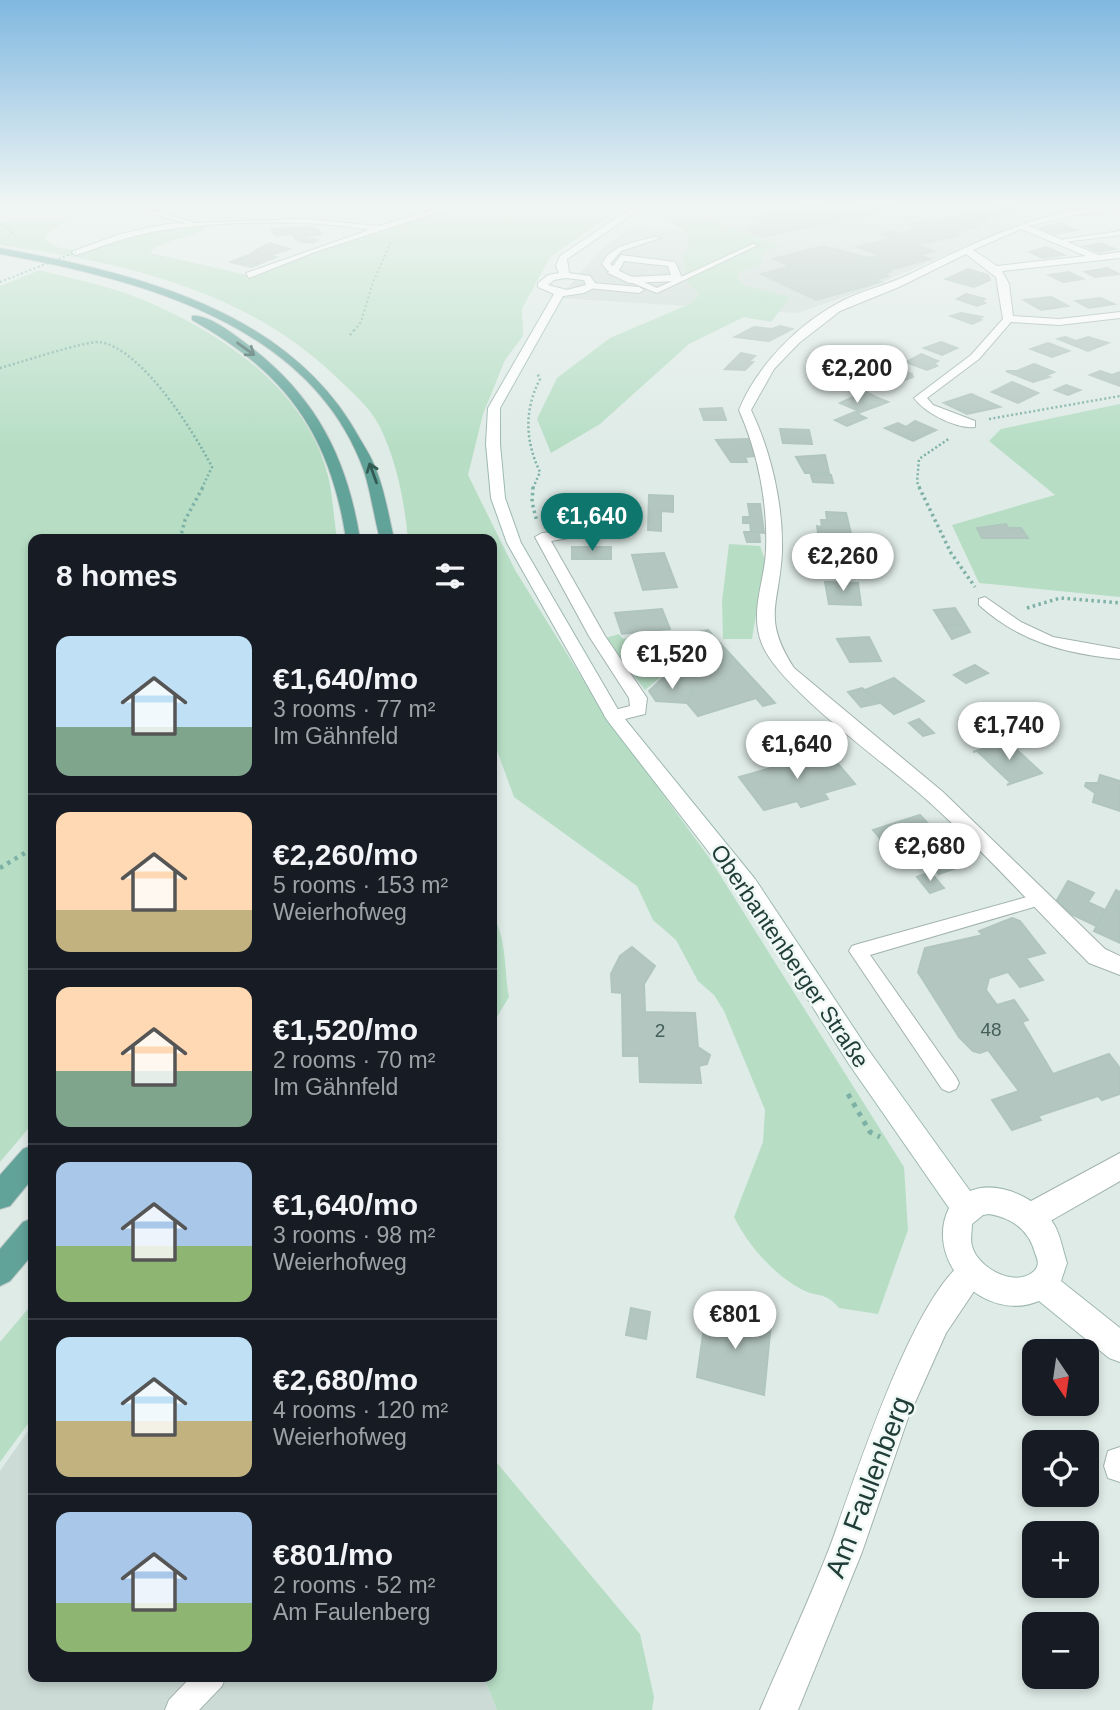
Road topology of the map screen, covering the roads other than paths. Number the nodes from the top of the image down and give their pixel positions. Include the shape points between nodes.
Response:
1 (116, 287) edge
2 (154, 287) edge
3 (561, 287) edge
4 (571, 287) edge
5 (590, 287) edge
6 (602, 287) edge
7 (648, 287) edge
8 (666, 287) edge
9 (887, 287) edge
10 (1005, 287) edge
11 (657, 291) junction
12 (1120, 315) edge
13 (1008, 319) junction
14 (971, 424) road end
15 (352, 534) edge
16 (386, 534) edge
17 (564, 535) dead end
18 (985, 602) road end
19 (1120, 654) edge
20 (613, 716) junction
21 (1038, 900) junction
22 (1120, 966) edge
23 (949, 1083) dead end
24 (28, 1164) edge
25 (1120, 1166) edge
26 (0, 1196) edge
27 (966, 1209) junction
28 (1030, 1217) junction
29 (28, 1238) edge
30 (0, 1271) edge
31 (972, 1272) junction
32 (1042, 1285) junction
33 (1086, 1320) junction
34 (1120, 1331) edge
35 (1120, 1347) edge
36 (206, 1682) edge
37 (179, 1710) edge
38 (779, 1710) edge

1 -> 15 main road via 154,299 223,333 263,361 297,395 325,437 345,487
16 -> 2 main road via 377,486 357,436 327,394 273,346 231,320
3 - 20 street, Oberbantenberger Straße via 494,408 492,444 498,498 534,583
4 - 5 street via 582,291
6 - 11 street
7 - 11 lane
8 - 11 lane
9 - 21 street via 836,309 797,341 750,392 745,410 758,438 774,511 774,552 764,613 769,644 788,672 936,797
10 - 13 street
12 - 13 street via 1059,322
13 - 14 street via 975,357 920,398 929,408
17 - 20 street via 542,537 638,698 639,710
18 - 19 street via 1000,616 1058,646
20 - 27 street, Oberbantenberger Straße via 747,885 858,1056
21 - 22 street via 1097,956
21 - 23 lane via 858,951
24 - 26 main road
25 - 28 street
27 - 28 street via 976,1202 1003,1202
27 - 31 street via 958,1218 957,1244
28 - 32 street via 1049,1245 1049,1274
29 - 30 main road
31 - 32 street via 985,1283 1017,1294
31 - 38 street, Am Faulenberg via 935,1322 893,1415 845,1552
32 - 33 street
33 - 34 street
33 - 35 street
36 - 37 lane

